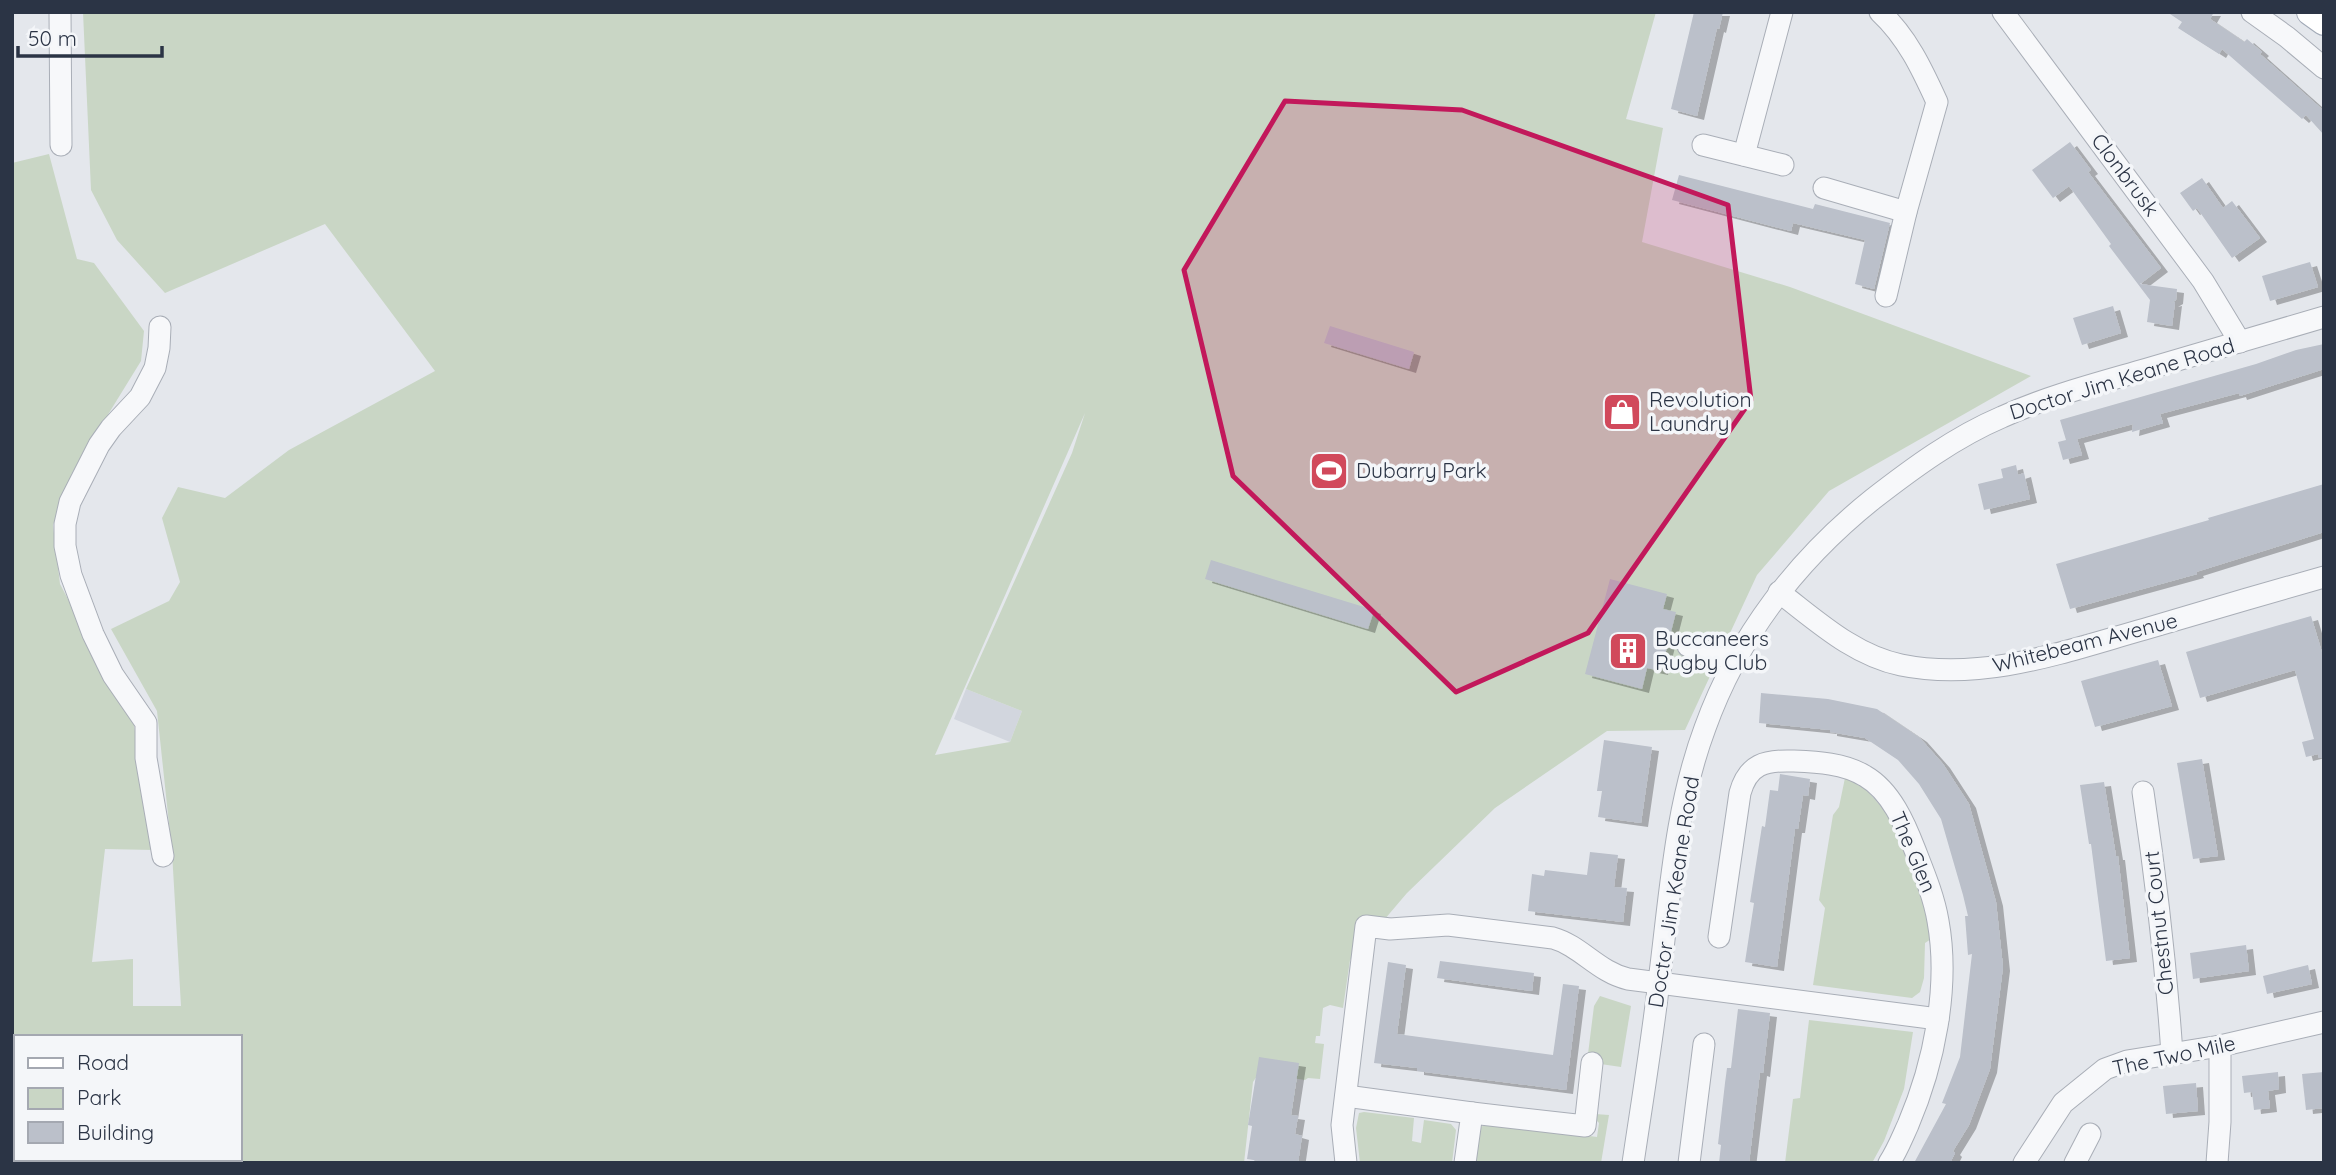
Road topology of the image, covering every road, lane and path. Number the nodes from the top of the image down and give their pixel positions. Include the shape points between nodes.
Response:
1 (60, 12) edge
2 (1782, 12) edge
3 (1880, 12) edge
4 (2003, 12) edge
5 (2252, 12) edge
6 (2310, 12) edge
7 (2324, 22) edge
8 (2324, 68) edge
9 (61, 145) dead end
10 (1703, 145) dead end
11 (1744, 155) junction
12 (1783, 164) dead end
13 (1824, 188) dead end
14 (1906, 212) junction
15 (1886, 296) dead end
16 (2324, 317) edge
17 (160, 327) dead end
18 (2240, 342) junction
19 (2324, 577) edge
20 (1779, 592) junction
21 (1688, 646) dead end
22 (1735, 660) junction
23 (2143, 792) dead end
24 (163, 856) dead end
25 (1719, 937) dead end
26 (1659, 983) junction
27 (1938, 1018) junction
28 (2324, 1022) edge
29 (1703, 1044) dead end
30 (2221, 1046) junction
31 (2172, 1054) junction
32 (1592, 1063) dead end
33 (1346, 1096) junction
34 (1472, 1113) junction
35 (2090, 1134) dead end
36 (1346, 1163) edge
37 (1465, 1163) edge
38 (1633, 1163) edge
39 (1689, 1163) edge
40 (1889, 1163) edge
41 (2024, 1163) edge
42 (2075, 1163) edge
43 (2217, 1163) edge

1 - 9 street
2 - 11 street
3 - 14 street via 1914,54 1937,102
4 - 18 street, Clonbrusk via 2203,281
5 - 8 street
6 - 7 main road
10 - 11 street
11 - 12 street
13 - 14 street
14 - 15 street
16 - 18 street, Doctor Jim Keane Road
17 - 24 street via 155,368 141,397 99,445 70,502 65,546 93,635 113,675 146,723 146,758
18 - 20 street, Doctor Jim Keane Road via 2098,383 1964,435 1859,511
19 - 20 street, Whitebeam Avenue via 2024,662 1972,670 1899,664 1852,647
20 - 22 street, Doctor Jim Keane Road
21 - 22 street
22 - 26 street, Doctor Jim Keane Road via 1704,729 1688,786
23 - 31 street, Chestnut Court
25 - 27 street, The Glen via 1740,793 1751,771 1780,761 1817,762 1855,772 1872,781 1892,803 1929,888 1942,950
26 - 27 street
26 - 33 street via 1612,974 1553,938 1448,925 1366,926
26 - 38 street, Doctor Jim Keane Road
27 - 40 street, The Glen via 1923,1085
28 - 30 street, The Two Mile
29 - 39 street
30 - 31 street, The Two Mile
30 - 43 street
31 - 41 street, The Two Mile via 2105,1069 2063,1103
32 - 34 street via 1585,1126
33 - 34 street
33 - 36 street via 1341,1131
34 - 37 street
35 - 42 street

